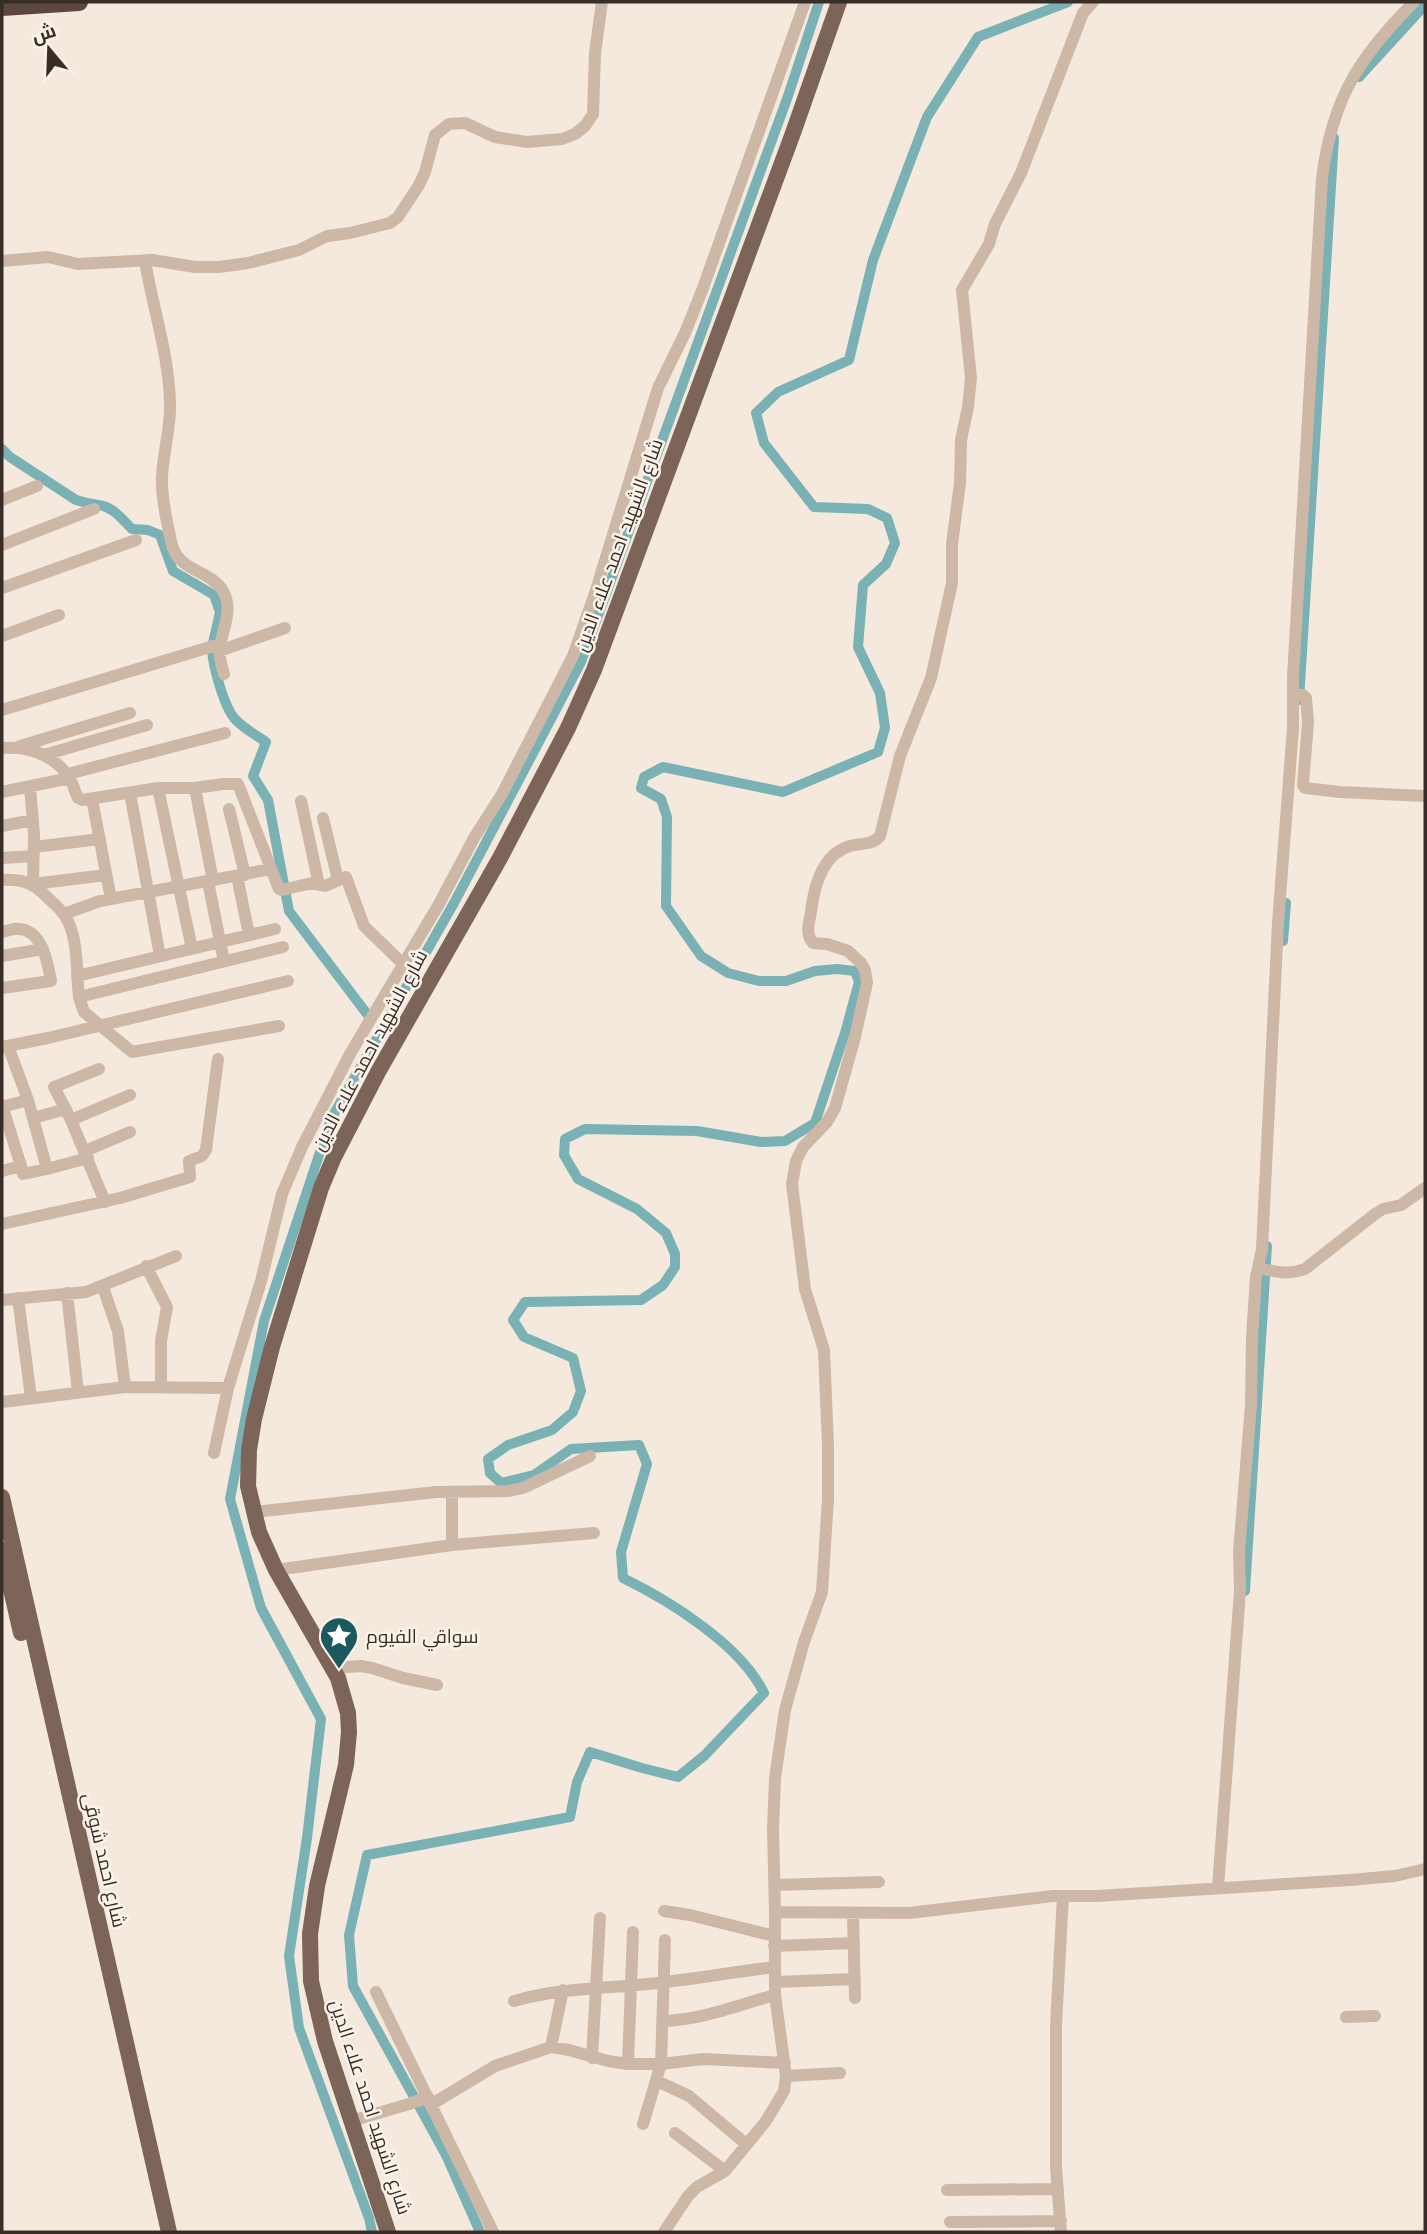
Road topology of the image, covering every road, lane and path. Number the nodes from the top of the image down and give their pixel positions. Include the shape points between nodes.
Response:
1 (79, 2) edge
2 (602, 2) edge
3 (804, 2) edge
4 (839, 2) edge
5 (1093, 2) edge
6 (1414, 2) edge
7 (58, 3) edge
8 (2, 7) edge
9 (2, 261) edge
10 (145, 261) junction
11 (37, 486) dead end
12 (2, 500) edge
13 (94, 509) dead end
14 (136, 540) dead end
15 (2, 545) edge
16 (2, 588) edge
17 (59, 615) dead end
18 (285, 628) dead end
19 (2, 636) edge
20 (220, 648) junction
21 (224, 674) dead end
22 (1297, 695) junction
23 (2, 710) edge
24 (130, 713) dead end
25 (147, 725) dead end
26 (225, 733) dead end
27 (16, 747) junction
28 (2, 748) edge
29 (44, 755) junction
30 (69, 776) junction
31 (30, 787) junction
32 (158, 788) junction
33 (195, 788) junction
34 (2, 792) edge
35 (130, 793) junction
36 (1425, 796) edge
37 (92, 799) junction
38 (301, 801) dead end
39 (229, 809) dead end
40 (323, 818) dead end
41 (33, 820) junction
42 (2, 826) edge
43 (100, 839) junction
44 (34, 851) junction
45 (2, 858) edge
46 (271, 869) junction
47 (106, 875) junction
48 (241, 876) junction
49 (2, 880) edge
50 (338, 880) junction
51 (211, 881) junction
52 (33, 884) junction
53 (319, 885) junction
54 (179, 887) junction
55 (148, 892) junction
56 (111, 899) junction
57 (64, 914) junction
58 (275, 929) dead end
59 (2, 932) edge
60 (249, 935) junction
61 (220, 943) junction
62 (283, 947) dead end
63 (43, 949) junction
64 (192, 949) junction
65 (2, 956) edge
66 (160, 957) junction
67 (224, 961) junction
68 (403, 964) junction
69 (77, 976) junction
70 (288, 981) dead end
71 (2, 988) edge
72 (79, 997) junction
73 (99, 1025) junction
74 (279, 1026) dead end
75 (5, 1047) edge
76 (218, 1059) dead end
77 (99, 1069) dead end
78 (130, 1095) dead end
79 (28, 1100) junction
80 (2, 1106) edge
81 (68, 1114) junction
82 (33, 1118) junction
83 (4, 1123) edge
84 (130, 1132) dead end
85 (86, 1155) junction
86 (21, 1166) junction
87 (47, 1169) junction
88 (2, 1171) edge
89 (1425, 1188) edge
90 (105, 1202) junction
91 (2, 1224) edge
92 (176, 1256) dead end
93 (146, 1266) junction
94 (1264, 1269) junction
95 (103, 1287) junction
96 (67, 1293) junction
97 (18, 1298) junction
98 (2, 1300) edge
99 (161, 1386) junction
100 (125, 1387) junction
101 (228, 1388) junction
102 (78, 1392) junction
103 (31, 1398) junction
104 (2, 1402) edge
105 (214, 1453) dead end
106 (590, 1456) dead end
107 (452, 1492) junction
108 (2, 1497) edge
109 (254, 1512) junction
110 (594, 1533) dead end
111 (452, 1545) junction
112 (2, 1550) edge
113 (276, 1570) junction
114 (333, 1668) junction
115 (437, 1685) dead end
116 (1425, 1869) edge
117 (879, 1882) dead end
118 (775, 1885) junction
119 (1218, 1888) junction
120 (1063, 1896) junction
121 (664, 1911) dead end
122 (775, 1912) junction
123 (853, 1914) junction
124 (600, 1918) dead end
125 (633, 1932) dead end
126 (665, 1940) dead end
127 (774, 1941) junction
128 (854, 1943) junction
129 (775, 1967) junction
130 (855, 1979) junction
131 (665, 1982) junction
132 (631, 1985) junction
133 (596, 1987) junction
134 (775, 1989) junction
135 (563, 1990) junction
136 (376, 1992) dead end
137 (855, 1998) dead end
138 (514, 2001) dead end
139 (1375, 2016) dead end
140 (1346, 2017) dead end
141 (663, 2021) junction
142 (551, 2047) junction
143 (592, 2058) junction
144 (628, 2063) junction
145 (662, 2064) junction
146 (785, 2070) junction
147 (840, 2073) dead end
148 (657, 2081) junction
149 (422, 2101) junction
150 (351, 2121) junction
151 (643, 2124) dead end
152 (675, 2133) dead end
153 (746, 2144) junction
154 (725, 2171) junction
155 (1058, 2189) junction
156 (947, 2190) dead end
157 (950, 2222) dead end
158 (1061, 2227) edge
159 (160, 2232) edge
160 (169, 2232) edge
161 (388, 2232) edge
162 (493, 2232) edge
163 (664, 2232) edge

1 - 7 highway
2 - 10 street via 593,114 575,134 548,141 512,141 465,123 449,124 435,135 419,185 390,223 327,236 299,250 230,266
3 - 68 street via 703,288 658,387 573,656 507,784
4 - 109 main road, شارع الشهيد احمد علاء الدين via 594,670 500,858 358,1108 321,1188 254,1419 248,1486
5 - 118 street via 1083,13 989,244 962,290 971,378 961,440 952,583 931,678 900,756 880,835 828,860 813,898 810,939 848,951 865,970 867,983 835,1108 803,1147 793,1173 805,1289 826,1366 828,1499 822,1592 794,1677 780,1740 773,1829
6 - 22 street via 1355,71 1334,118 1324,159 1302,503
7 - 8 highway
9 - 10 street via 48,257 78,264
10 - 20 street via 169,382 162,480 171,541 183,563 212,580 224,594 227,614
11 - 12 street
13 - 15 street
14 - 16 street
17 - 19 street
18 - 20 street
20 - 21 street
20 - 23 street
22 - 36 street via 1306,698 1305,788
22 - 94 street via 1279,911
24 - 27 street
25 - 29 street
26 - 30 street
27 - 28 street
27 - 29 street
29 - 30 street
30 - 31 street
30 - 37 street via 78,798
31 - 34 street
31 - 41 street
32 - 33 street
32 - 35 street
32 - 54 street
33 - 46 street via 240,786
33 - 51 street
35 - 37 street
35 - 55 street
37 - 43 street
38 - 53 street
39 - 48 street
40 - 50 street
41 - 42 street
41 - 44 street
43 - 44 street
43 - 47 street
44 - 45 street
44 - 52 street
46 - 48 street
46 - 53 street via 278,887
47 - 52 street
47 - 56 street
48 - 51 street
48 - 60 street
49 - 52 street
50 - 53 street
50 - 68 street via 347,879 364,926
51 - 54 street
51 - 61 street
52 - 57 street
54 - 55 street
54 - 64 street
55 - 56 street
55 - 66 street
56 - 57 street
57 - 69 street
58 - 60 street
59 - 63 street via 26,931
60 - 61 street
61 - 64 street
61 - 67 street
62 - 67 street
63 - 65 street
63 - 71 street via 51,981
64 - 66 street
66 - 69 street
67 - 72 street
68 - 101 street via 345,1064 282,1194
69 - 72 street
70 - 73 street
72 - 73 street via 84,1012
73 - 74 street via 132,1052
73 - 75 street
75 - 79 street
76 - 90 street via 206,1150 188,1161 190,1177
77 - 81 street via 54,1087
78 - 81 street
79 - 80 street
79 - 82 street
80 - 83 street
81 - 82 street
81 - 85 street
82 - 87 street
83 - 86 street
84 - 85 street
85 - 87 street
85 - 90 street
86 - 87 street via 23,1174
86 - 88 street
89 - 94 street via 1401,1205 1375,1214 1305,1269 1295,1273
90 - 91 street
92 - 93 street
93 - 95 street
93 - 99 street via 167,1307
94 - 119 street via 1252,1337 1240,1591
95 - 96 street
95 - 100 street via 118,1331
96 - 97 street
96 - 102 street
97 - 98 street
97 - 103 street
99 - 100 street
99 - 101 street
100 - 102 street
101 - 105 street
102 - 103 street
103 - 104 street
106 - 107 street via 523,1488
107 - 109 street
107 - 111 street
108 - 160 main road, شارع احمد شوقى
109 - 113 main road, شارع الشهيد احمد علاء الدين
110 - 111 street
111 - 113 street
112 - 159 main road, شارع احمد شوقى
113 - 114 main road, شارع الشهيد احمد علاء الدين
114 - 115 street via 361,1666
114 - 150 main road, شارع الشهيد احمد علاء الدين via 348,1713 349,1749 313,1906 309,1957 319,2024
116 - 119 street via 1395,1876
117 - 118 street
118 - 122 street
119 - 120 street
120 - 123 street via 926,1912
120 - 155 street via 1056,2025
121 - 127 street via 690,1914
122 - 123 street
122 - 127 street
123 - 128 street
124 - 133 street
125 - 132 street
126 - 131 street
127 - 128 street
127 - 129 street
128 - 130 street
129 - 131 street
129 - 134 street
130 - 134 street
130 - 137 street
131 - 132 street
131 - 141 street
132 - 133 street
132 - 144 street
133 - 135 street
133 - 143 street
134 - 141 street via 690,2020
134 - 146 street
135 - 138 street
135 - 142 street
136 - 149 street
139 - 140 street
141 - 145 street
142 - 143 street
142 - 149 street via 495,2066
143 - 144 street
144 - 145 street
145 - 146 street via 703,2059
145 - 148 street
146 - 147 street
146 - 153 street via 784,2091 777,2105
148 - 151 street
148 - 153 street via 689,2096
149 - 150 street
149 - 162 street
150 - 161 main road, شارع الشهيد احمد علاء الدين
152 - 154 street
153 - 154 street
154 - 163 street via 688,2196
155 - 156 street
155 - 158 street
157 - 158 street

